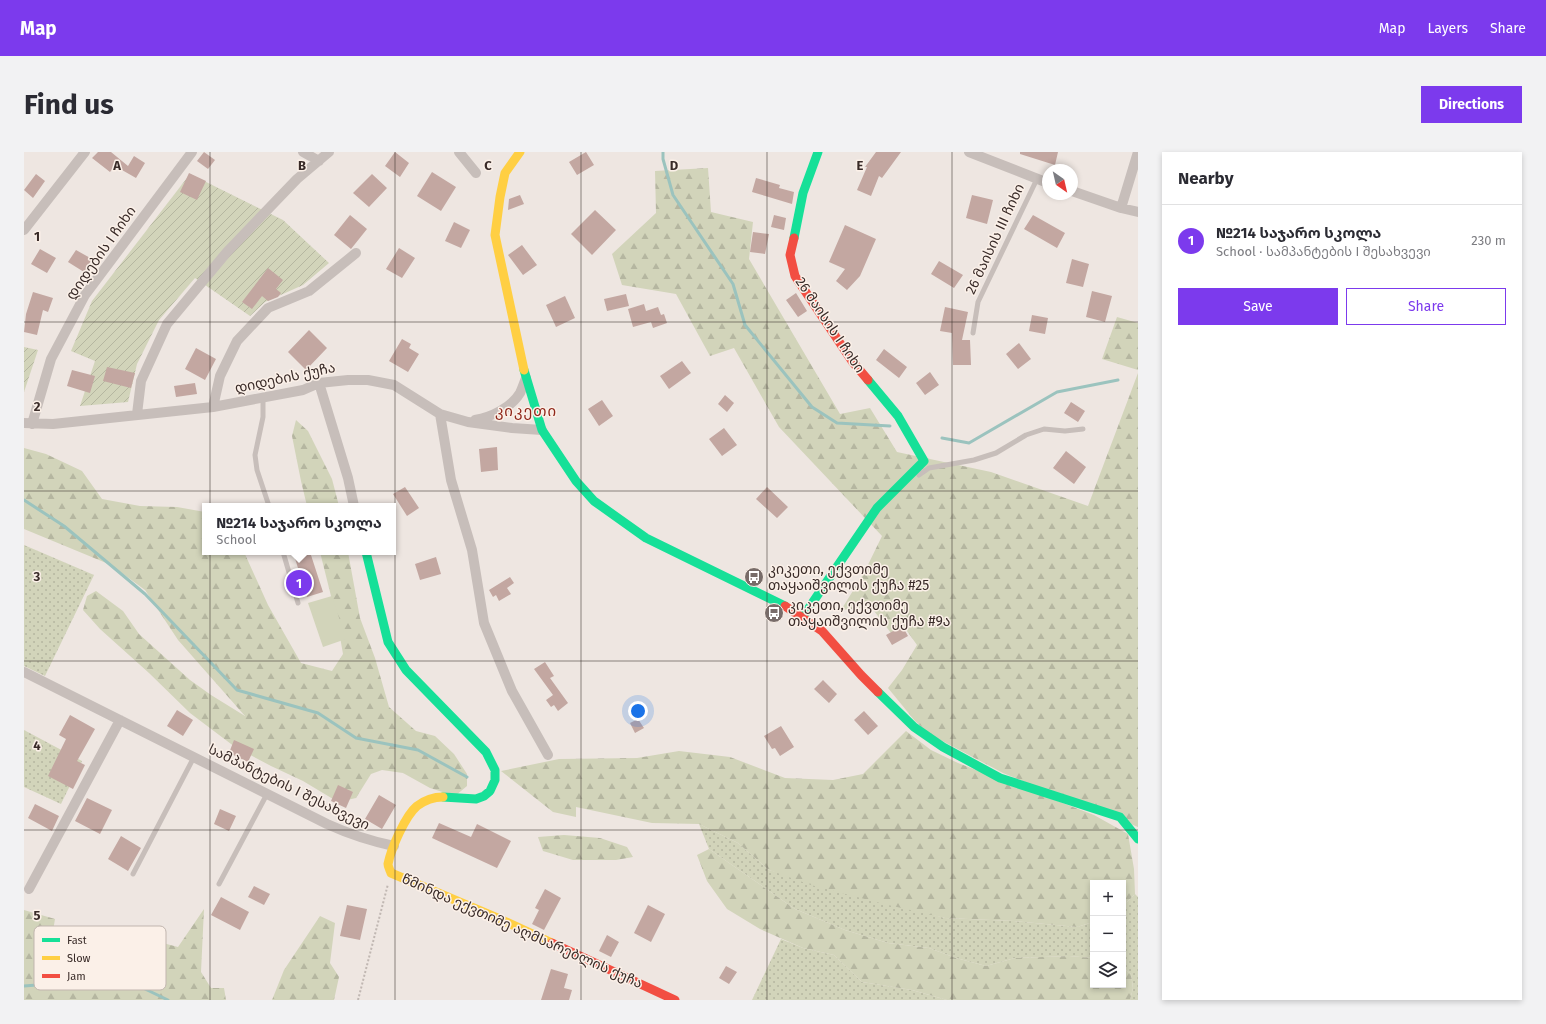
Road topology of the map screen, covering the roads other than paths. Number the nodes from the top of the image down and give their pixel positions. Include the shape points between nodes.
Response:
1 (85, 152) edge
2 (192, 152) edge
3 (303, 152) edge
4 (330, 152) edge
5 (459, 152) edge
6 (520, 152) edge
7 (818, 152) edge
8 (969, 152) edge
9 (1138, 152) edge
10 (319, 161) junction
11 (476, 173) dead end
12 (1036, 179) junction
13 (1042, 181) edge
14 (1078, 193) edge
15 (1121, 208) junction
16 (1138, 212) edge
17 (24, 230) edge
18 (356, 253) dead end
19 (973, 333) dead end
20 (526, 378) junction
21 (319, 383) junction
22 (263, 397) junction
23 (213, 407) junction
24 (137, 414) junction
25 (440, 414) junction
26 (468, 422) junction
27 (28, 424) edge
28 (1083, 429) dead end
29 (542, 430) junction
30 (896, 489) junction
31 (268, 503) edge
32 (353, 503) edge
33 (284, 555) edge
34 (367, 555) edge
35 (298, 603) dead end
36 (802, 618) junction
37 (24, 672) edge
38 (120, 720) junction
39 (548, 755) dead end
40 (194, 756) junction
41 (267, 794) junction
42 (1138, 838) edge
43 (394, 846) junction
44 (133, 874) dead end
45 (218, 884) dead end
46 (29, 889) dead end
47 (675, 1000) edge

1 - 17 street
2 - 27 street, დიდების I ჩიხი via 85,295 51,360
3 - 10 street
4 - 10 street
5 - 11 street
6 - 20 street via 505,173 495,235
7 - 30 street, 26 მაისის I ჩიხი via 803,193 790,255 795,276 852,361 898,416 924,461
8 - 12 street
9 - 15 street
10 - 24 street via 297,178 227,252 167,324 141,382
12 - 13 street
12 - 19 lane, 26 მაისის III ჩიხი via 978,302
14 - 15 street
15 - 16 street
18 - 23 street via 309,291 268,308 237,341 220,376
20 - 26 street via 520,394 504,410
20 - 29 street
21 - 22 street, დიდების ქუჩა via 303,390
21 - 25 street, დიდების ქუჩა via 368,380 394,385
21 - 32 street
22 - 23 street, დიდების ქუჩა
22 - 31 lane via 263,417 255,455
23 - 24 street, დიდების ქუჩა
24 - 27 street, დიდების ქუჩა via 53,424
25 - 26 street, დიდების ქუჩა
25 - 39 street via 451,480 472,550 484,623 512,691
26 - 29 street, დიდების ქუჩა
28 - 30 lane via 1044,429 1026,435 996,453 974,460 929,468
29 - 36 street via 576,481 594,501 646,538 786,606
30 - 36 street via 877,508
33 - 35 lane
34 - 43 street via 388,642 406,670 486,752 495,770 496,780 490,790 476,800 435,797 416,807 405,822
36 - 42 street via 822,632 861,675 914,726 943,747 1000,778 1120,817
37 - 38 street, სამპანტების I შესახვევი
38 - 40 street, სამპანტების I შესახვევი
38 - 46 street
40 - 41 street, სამპანტების I შესახვევი
40 - 44 lane
41 - 43 street, სამპანტების I შესახვევი via 351,835
41 - 45 lane
43 - 47 street, წმინდა ექვთიმე აღმსარებლის ქუჩა via 388,866 391,873 502,920

